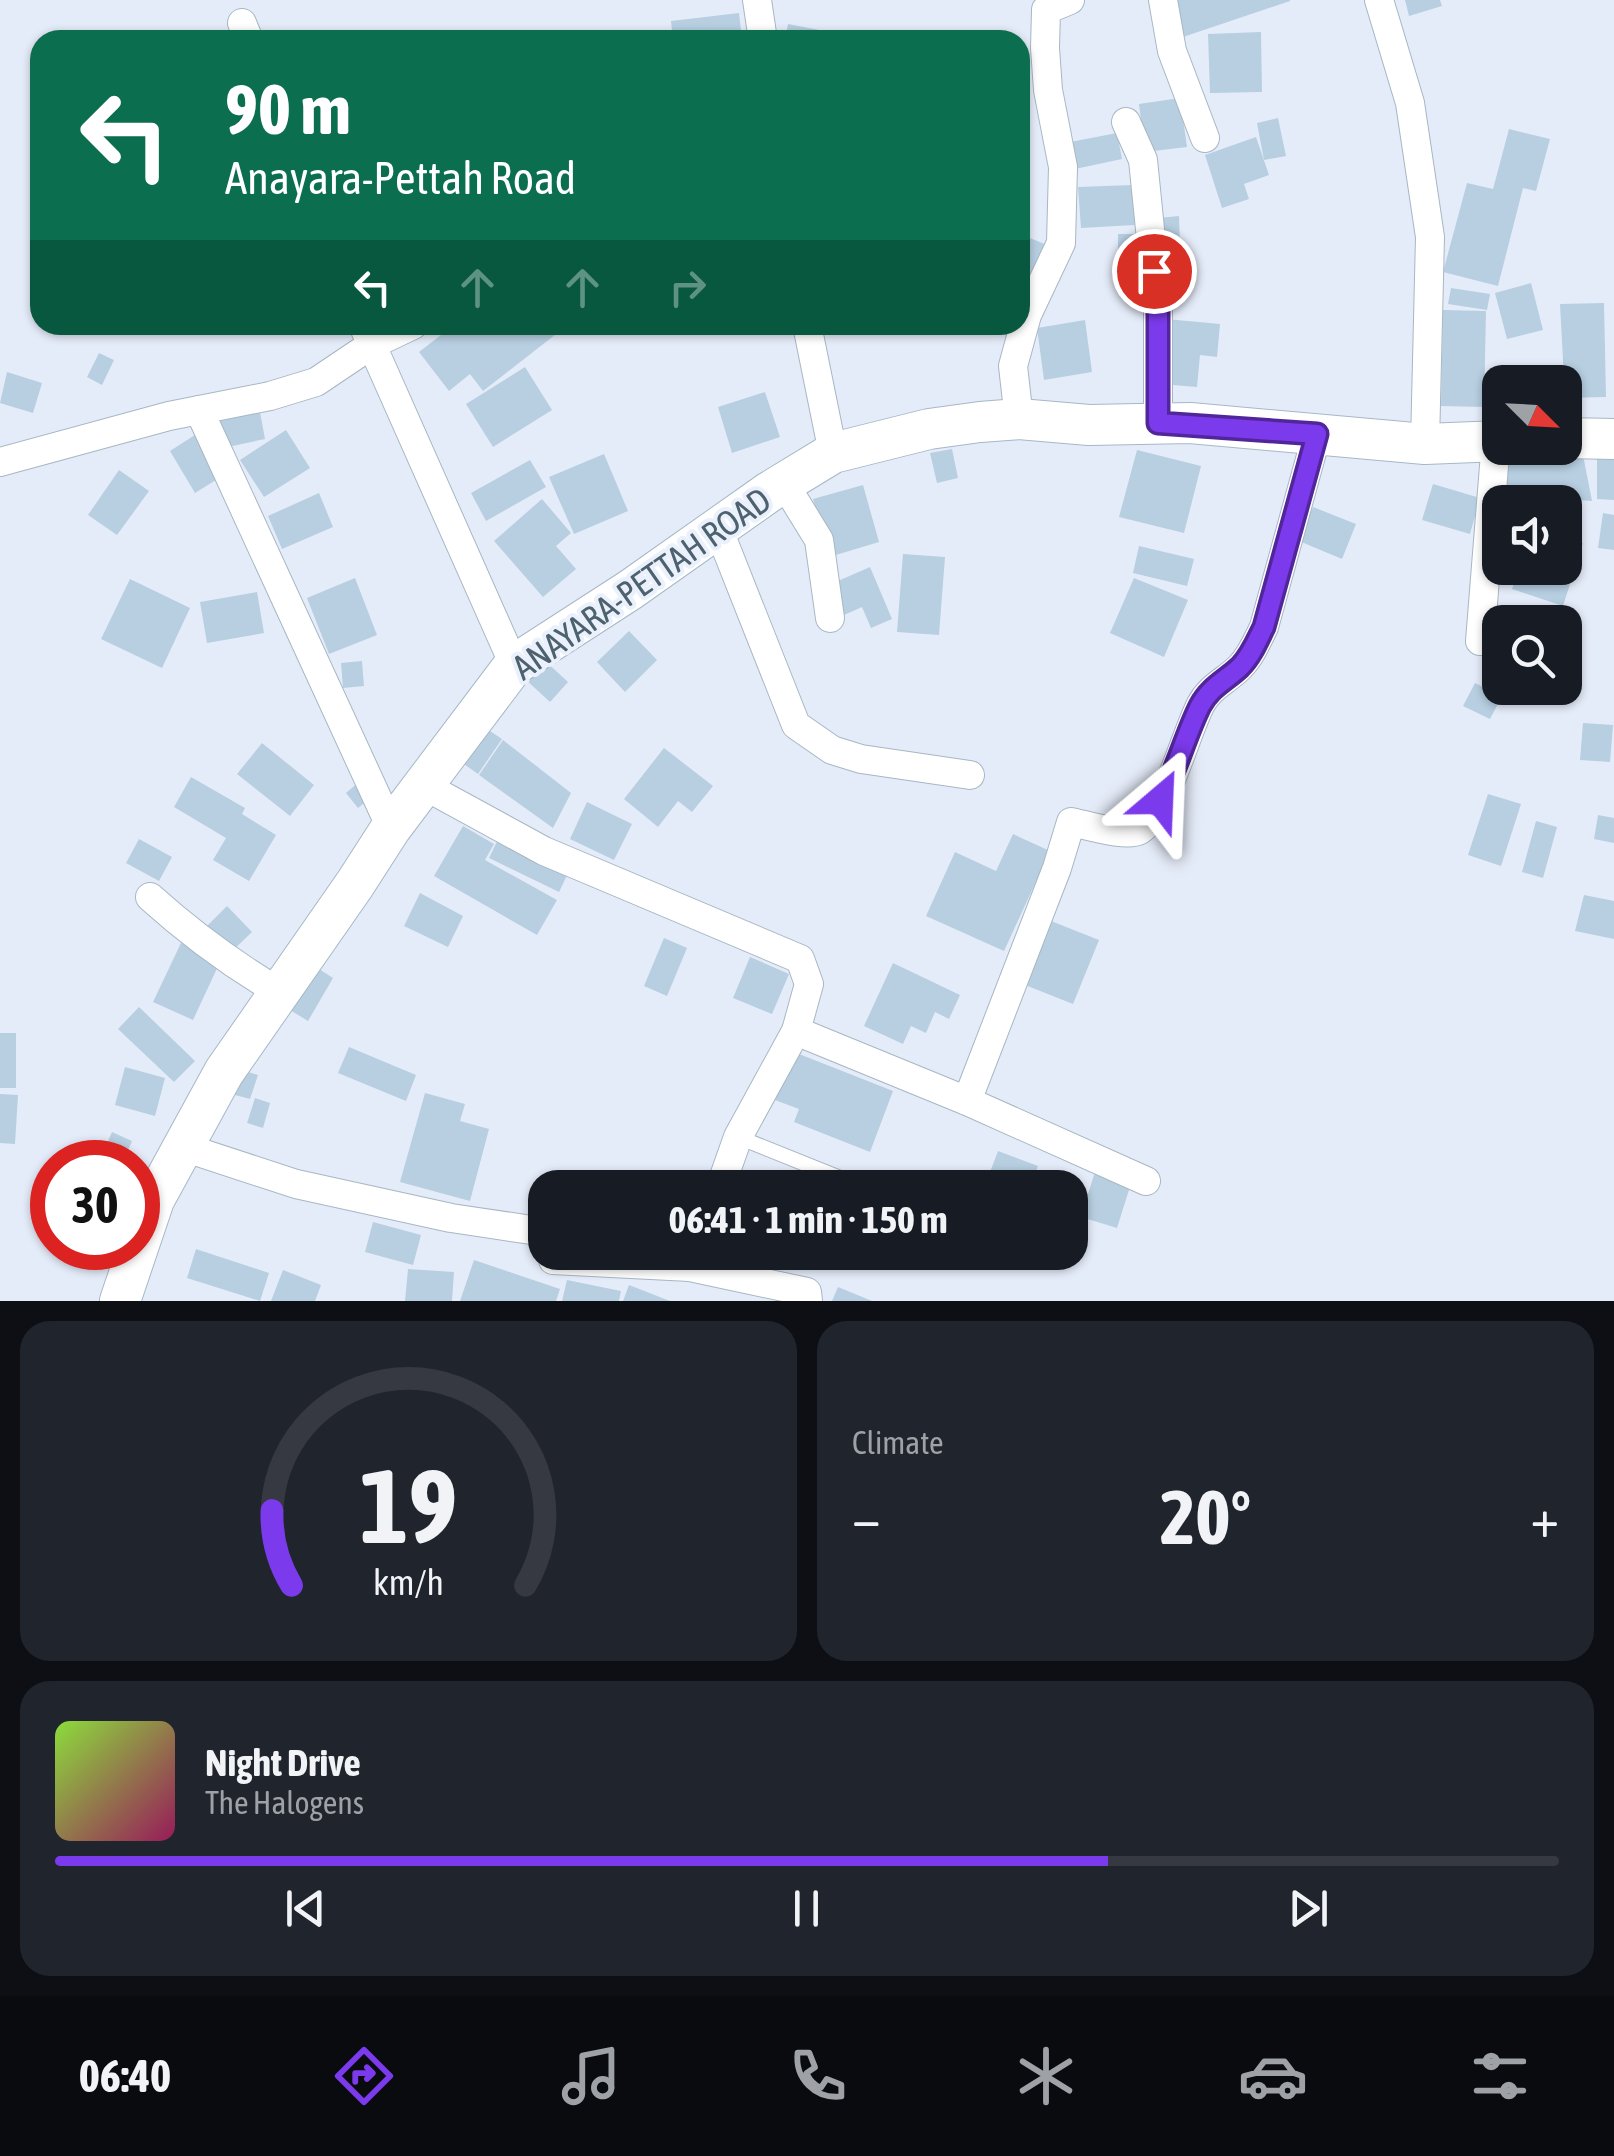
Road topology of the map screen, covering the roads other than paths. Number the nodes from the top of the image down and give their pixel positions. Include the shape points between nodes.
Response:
1 (757, 0) edge
2 (1163, 0) edge
3 (1378, 0) edge
4 (1053, 3) edge
5 (762, 30) edge
6 (1126, 122) dead end
7 (1205, 138) dead end
8 (1030, 309) edge
9 (367, 335) edge
10 (809, 335) edge
11 (1022, 335) edge
12 (199, 410) junction
13 (1018, 420) junction
14 (1158, 423) junction
15 (1317, 434) junction
16 (1582, 438) edge
17 (1614, 439) edge
18 (1482, 442) edge
19 (1425, 444) junction
20 (833, 453) junction
21 (0, 462) edge
22 (1496, 465) edge
23 (784, 483) junction
24 (718, 528) junction
25 (830, 618) dead end
26 (1480, 642) dead end
27 (514, 665) junction
28 (970, 775) dead end
29 (424, 784) junction
30 (391, 828) junction
31 (150, 897) dead end
32 (279, 992) junction
33 (796, 1031) junction
34 (966, 1101) junction
35 (738, 1138) junction
36 (183, 1147) junction
37 (726, 1170) edge
38 (819, 1170) edge
39 (1146, 1180) dead end
40 (528, 1229) edge
41 (729, 1270) edge
42 (120, 1301) edge
43 (808, 1301) edge

1 - 5 street
2 - 7 street via 1172,52
3 - 19 street via 1410,102 1430,236
4 - 8 street via 1047,76 1063,166 1061,243
6 - 14 street via 1142,160 1158,308
9 - 12 street via 316,382
9 - 27 street
10 - 20 street
11 - 13 street via 1013,366
12 - 21 street
12 - 30 street
13 - 14 main road, ANAYARA-PETTAH ROAD
13 - 20 main road, ANAYARA-PETTAH ROAD via 929,429
14 - 15 main road, ANAYARA-PETTAH ROAD
15 - 19 main road, ANAYARA-PETTAH ROAD
15 - 34 street via 1252,652 1201,705 1176,772 1144,828 1132,834 1071,822
16 - 17 main road
18 - 19 main road, ANAYARA-PETTAH ROAD
20 - 23 main road, ANAYARA-PETTAH ROAD
22 - 26 street
23 - 24 main road, ANAYARA-PETTAH ROAD
23 - 25 street via 818,540
24 - 27 main road, ANAYARA-PETTAH ROAD
24 - 28 street via 796,725 832,750 861,759
27 - 29 main road, ANAYARA-PETTAH ROAD
29 - 30 main road, ANAYARA-PETTAH ROAD
29 - 33 street via 544,851 800,959 809,984
30 - 32 main road, ANAYARA-PETTAH ROAD
31 - 32 street via 230,964
32 - 36 main road, ANAYARA-PETTAH ROAD
33 - 34 street
33 - 35 street
34 - 39 street
35 - 37 street
35 - 38 lane
36 - 40 street via 296,1184
36 - 42 main road, ANAYARA-PETTAH ROAD via 154,1200
41 - 43 street via 808,1292

